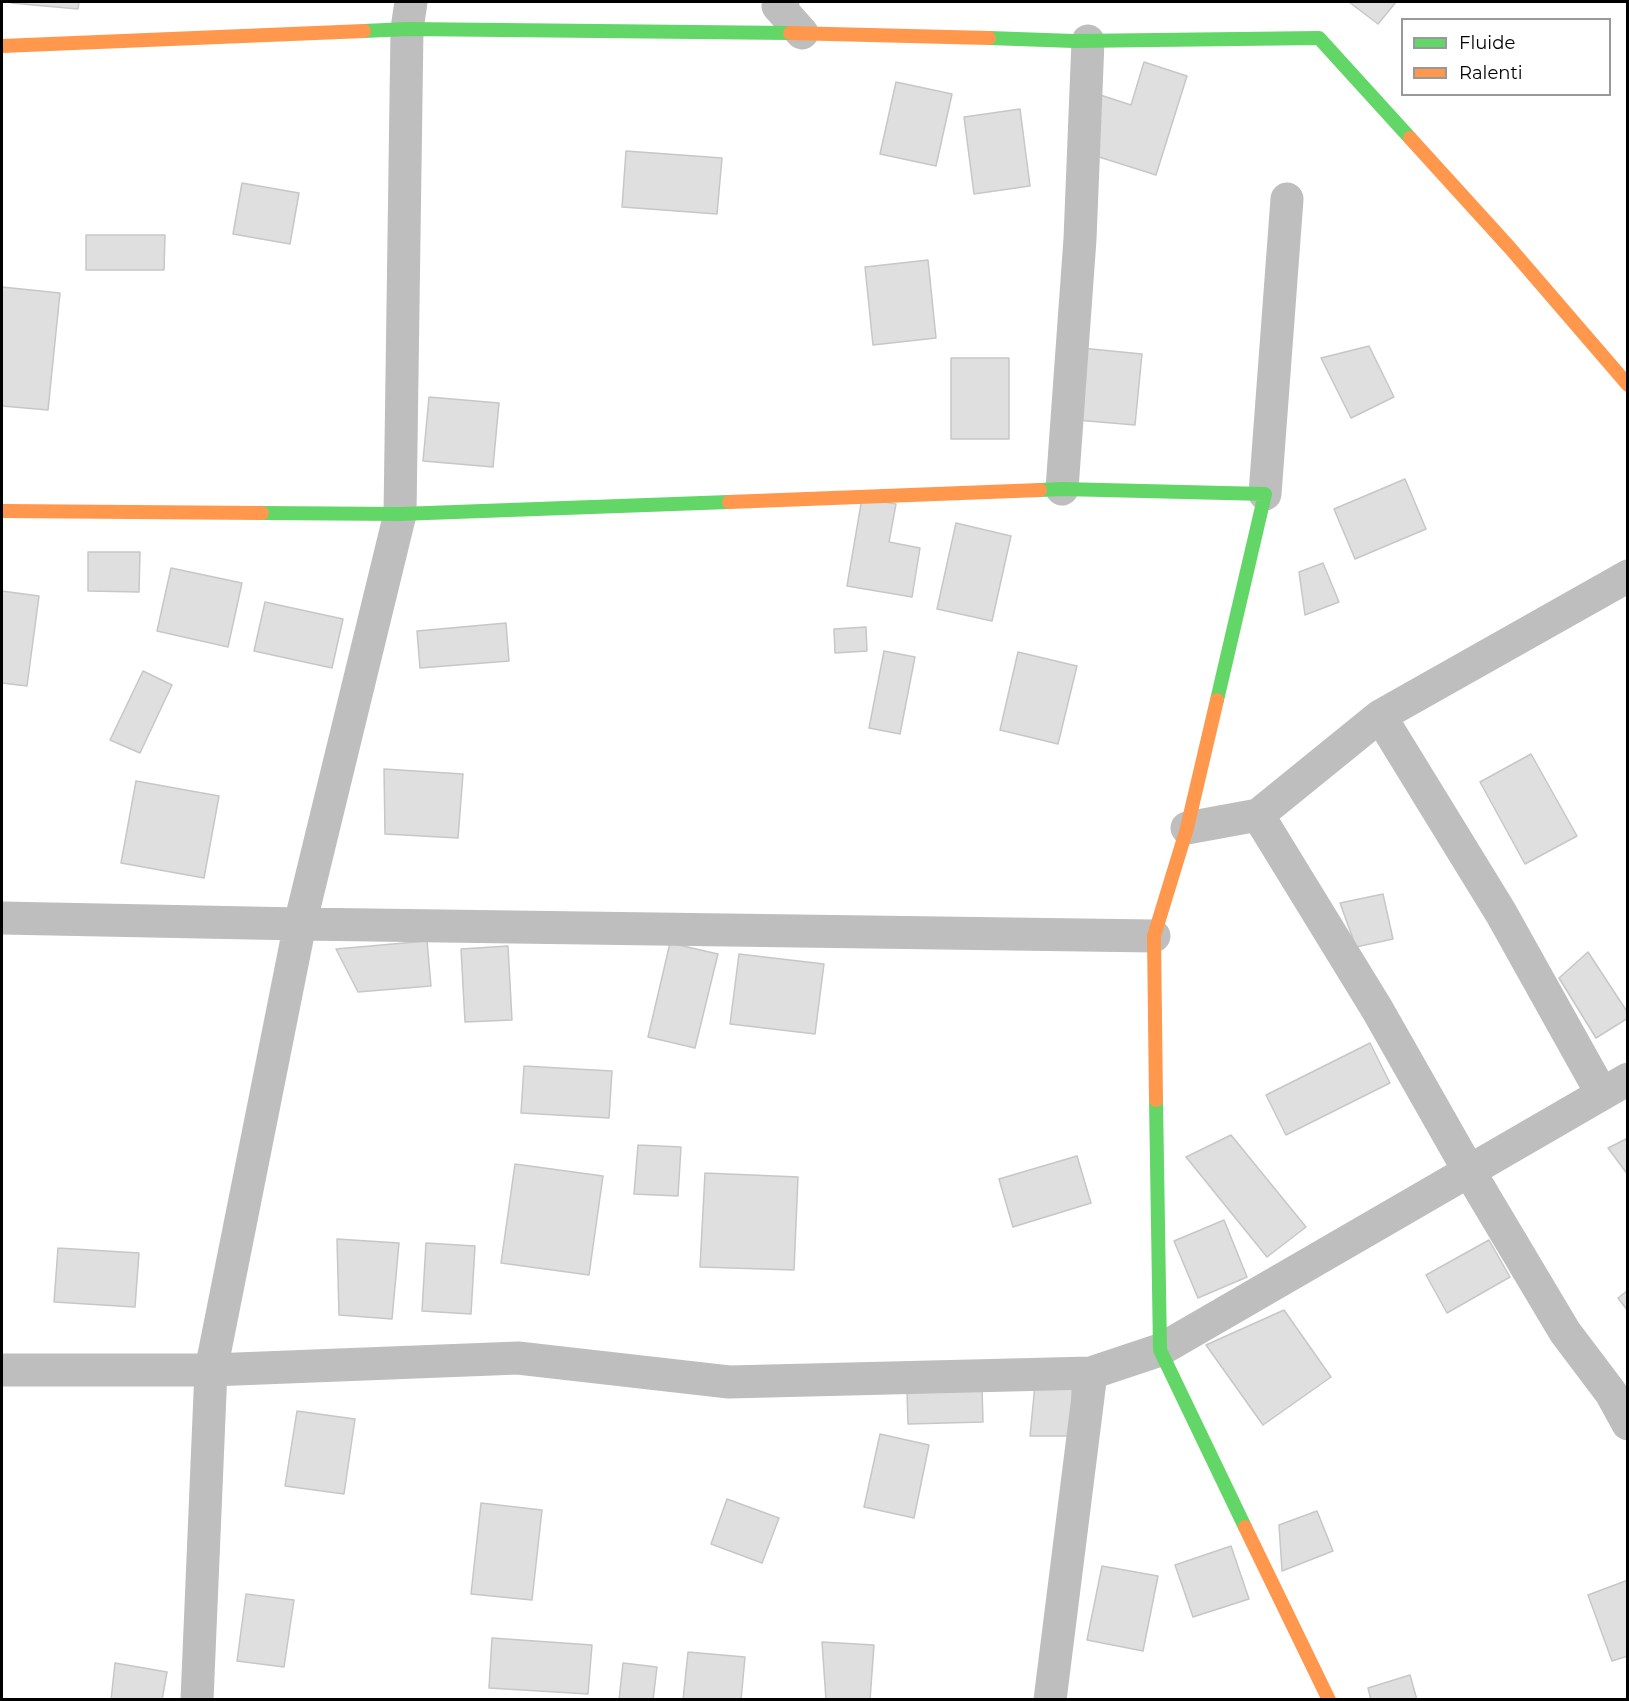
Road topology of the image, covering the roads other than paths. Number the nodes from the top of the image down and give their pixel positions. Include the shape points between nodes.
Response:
1 (783, 2) edge
2 (409, 15) edge
3 (802, 33) junction
4 (1088, 41) junction
5 (2, 46) edge
6 (1287, 199) dead end
7 (1628, 385) edge
8 (1062, 489) junction
9 (1265, 494) junction
10 (2, 512) edge
11 (400, 514) junction
12 (1628, 576) edge
13 (1380, 716) junction
14 (1258, 815) junction
15 (1187, 828) junction
16 (2, 918) edge
17 (300, 924) junction
18 (1154, 936) junction
19 (1615, 1087) edge
20 (1469, 1171) junction
21 (1160, 1350) junction
22 (2, 1370) edge
23 (211, 1370) junction
24 (1091, 1373) junction
25 (1628, 1424) edge
26 (197, 1700) edge
27 (1050, 1700) edge
28 (1329, 1700) edge

1 - 3 street via 778,6
2 - 3 street
2 - 5 street
2 - 11 street
3 - 4 street
4 - 7 street via 1319,38
4 - 8 street via 1080,239
6 - 9 street
8 - 9 street
8 - 11 street
9 - 15 street
10 - 11 street
11 - 17 street
12 - 13 street
13 - 14 street
13 - 19 street via 1501,913
14 - 15 street
14 - 20 street via 1377,1009
15 - 18 street
16 - 17 street
17 - 18 street
17 - 23 street
18 - 21 street
19 - 20 street
20 - 21 street
20 - 25 street via 1565,1332 1611,1393
21 - 24 street
21 - 28 street
22 - 23 street
23 - 24 street via 519,1358 729,1382
23 - 26 street
24 - 27 street

